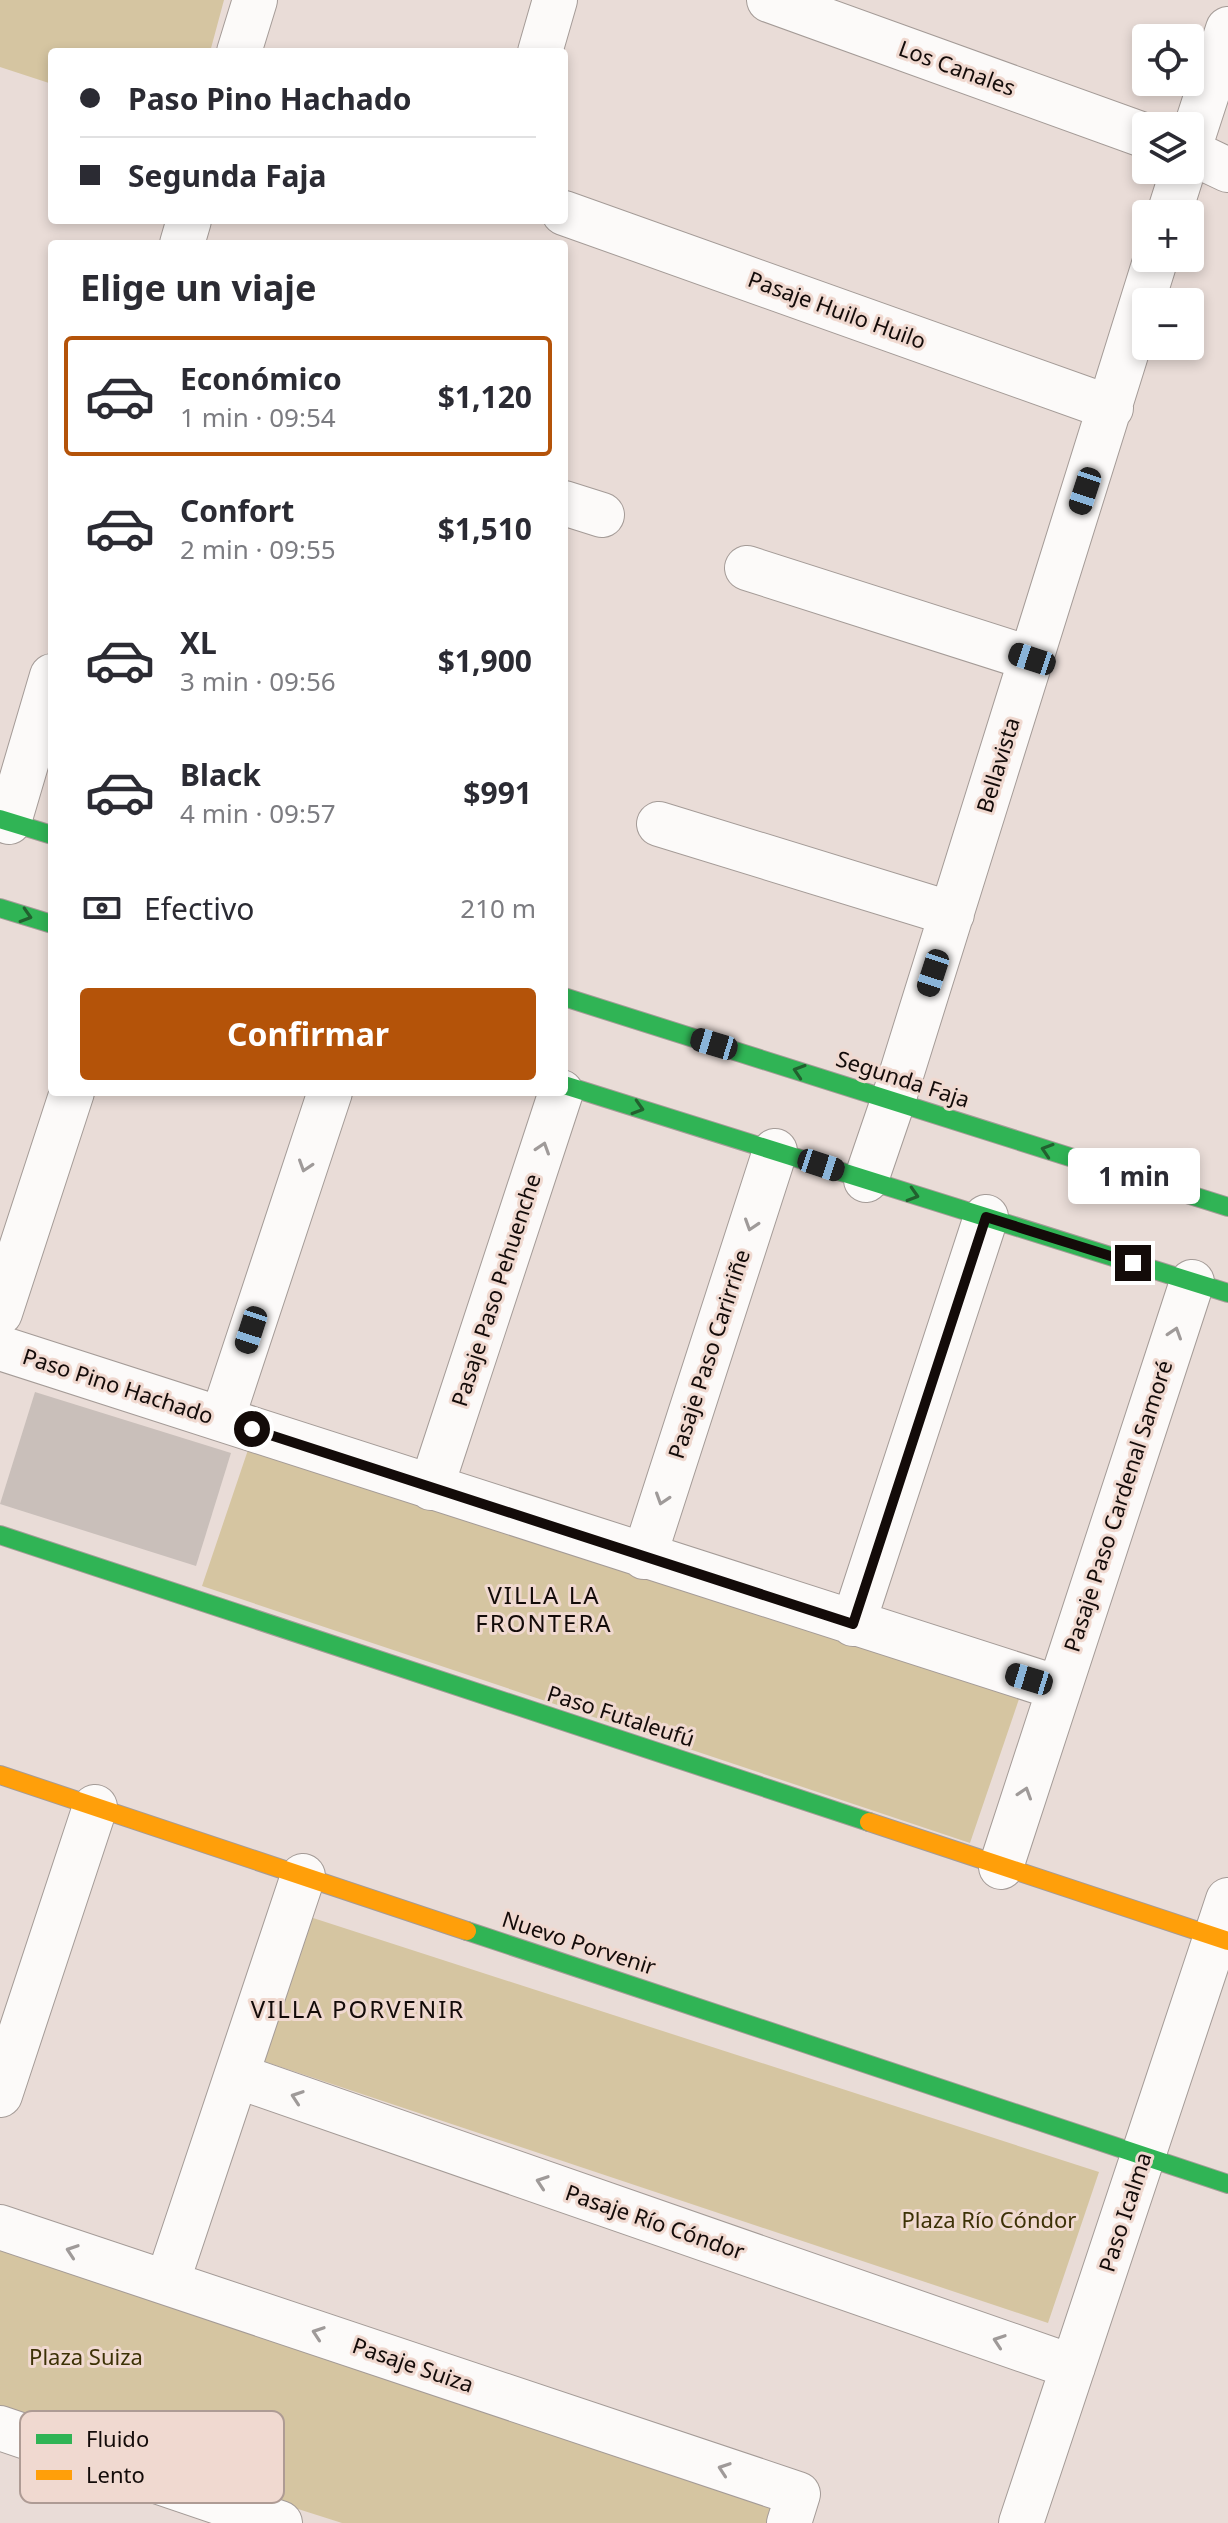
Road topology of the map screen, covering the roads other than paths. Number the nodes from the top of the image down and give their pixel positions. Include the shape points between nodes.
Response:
1 (255, 0) edge
2 (555, 0) edge
3 (769, 0) edge
4 (1228, 29) edge
5 (240, 48) edge
6 (541, 48) edge
7 (1201, 112) edge
8 (1132, 131) edge
9 (1204, 159) edge
10 (1228, 170) edge
11 (568, 214) edge
12 (1152, 272) edge
13 (1111, 408) junction
14 (747, 568) dead end
15 (1032, 659) junction
16 (48, 688) edge
17 (4, 820) edge
18 (659, 824) dead end
19 (48, 834) edge
20 (0, 908) edge
21 (952, 914) junction
22 (48, 923) edge
23 (568, 998) edge
24 (568, 1086) edge
25 (71, 1096) edge
26 (329, 1096) edge
27 (560, 1096) edge
28 (893, 1101) junction
29 (775, 1151) junction
30 (866, 1180) junction
31 (1228, 1207) edge
32 (986, 1217) junction
33 (1210, 1287) edge
34 (0, 1313) edge
35 (0, 1348) edge
36 (222, 1419) junction
37 (431, 1488) junction
38 (0, 1535) edge
39 (644, 1557) junction
40 (853, 1624) junction
41 (1058, 1688) junction
42 (0, 1775) edge
43 (95, 1807) junction
44 (1001, 1867) junction
45 (303, 1876) junction
46 (1224, 1926) edge
47 (237, 2076) junction
48 (0, 2095) edge
49 (1144, 2155) junction
50 (1228, 2184) edge
51 (0, 2227) edge
52 (167, 2283) junction
53 (1073, 2367) junction
54 (0, 2428) edge
55 (20, 2435) edge
56 (221, 2503) edge
57 (280, 2523) edge
58 (789, 2523) edge
59 (1021, 2523) edge

1 - 5 street
2 - 6 street
3 - 8 street, Los Canales
4 - 7 street
9 - 10 street
11 - 13 street, Pasaje Huilo Huilo
12 - 13 street, Bellavista
13 - 15 street, Bellavista
14 - 15 street
15 - 21 street, Bellavista
16 - 17 street
17 - 19 street
18 - 21 street
20 -> 22 street
21 - 28 street, Bellavista
28 -> 23 street, Segunda Faja
24 -> 29 street
25 - 34 street
26 -> 36 street
37 -> 27 street, Pasaje Paso Pehuenche
28 - 30 street, Bellavista
31 -> 28 street, Segunda Faja
29 - 30 street
29 -> 39 street, Pasaje Paso Carirriñe
30 -> 32 street
32 - 33 street
32 - 40 street
41 -> 33 street, Pasaje Paso Cardenal Samoré
35 - 36 street, Paso Pino Hachado
36 - 37 street, Paso Pino Hachado
37 - 39 street, Paso Pino Hachado
38 - 44 street, Paso Futaleufú
39 - 40 street, Paso Pino Hachado
40 - 41 street, Paso Pino Hachado
44 -> 41 street, Pasaje Paso Cardenal Samoré
42 - 43 street, Nuevo Porvenir
43 - 45 street, Nuevo Porvenir
43 - 48 street
44 - 46 street, Paso Futaleufú
45 - 47 street
45 - 49 street, Nuevo Porvenir
46 - 49 street, Paso Icalma
47 - 52 street
53 -> 47 street, Pasaje Río Cóndor
49 - 50 street, Nuevo Porvenir
49 - 53 street, Paso Icalma
52 -> 51 street, Pasaje Suiza
58 -> 52 street, Pasaje Suiza via 798,2494
53 - 59 street, Paso Icalma
54 - 55 street
56 - 57 street

